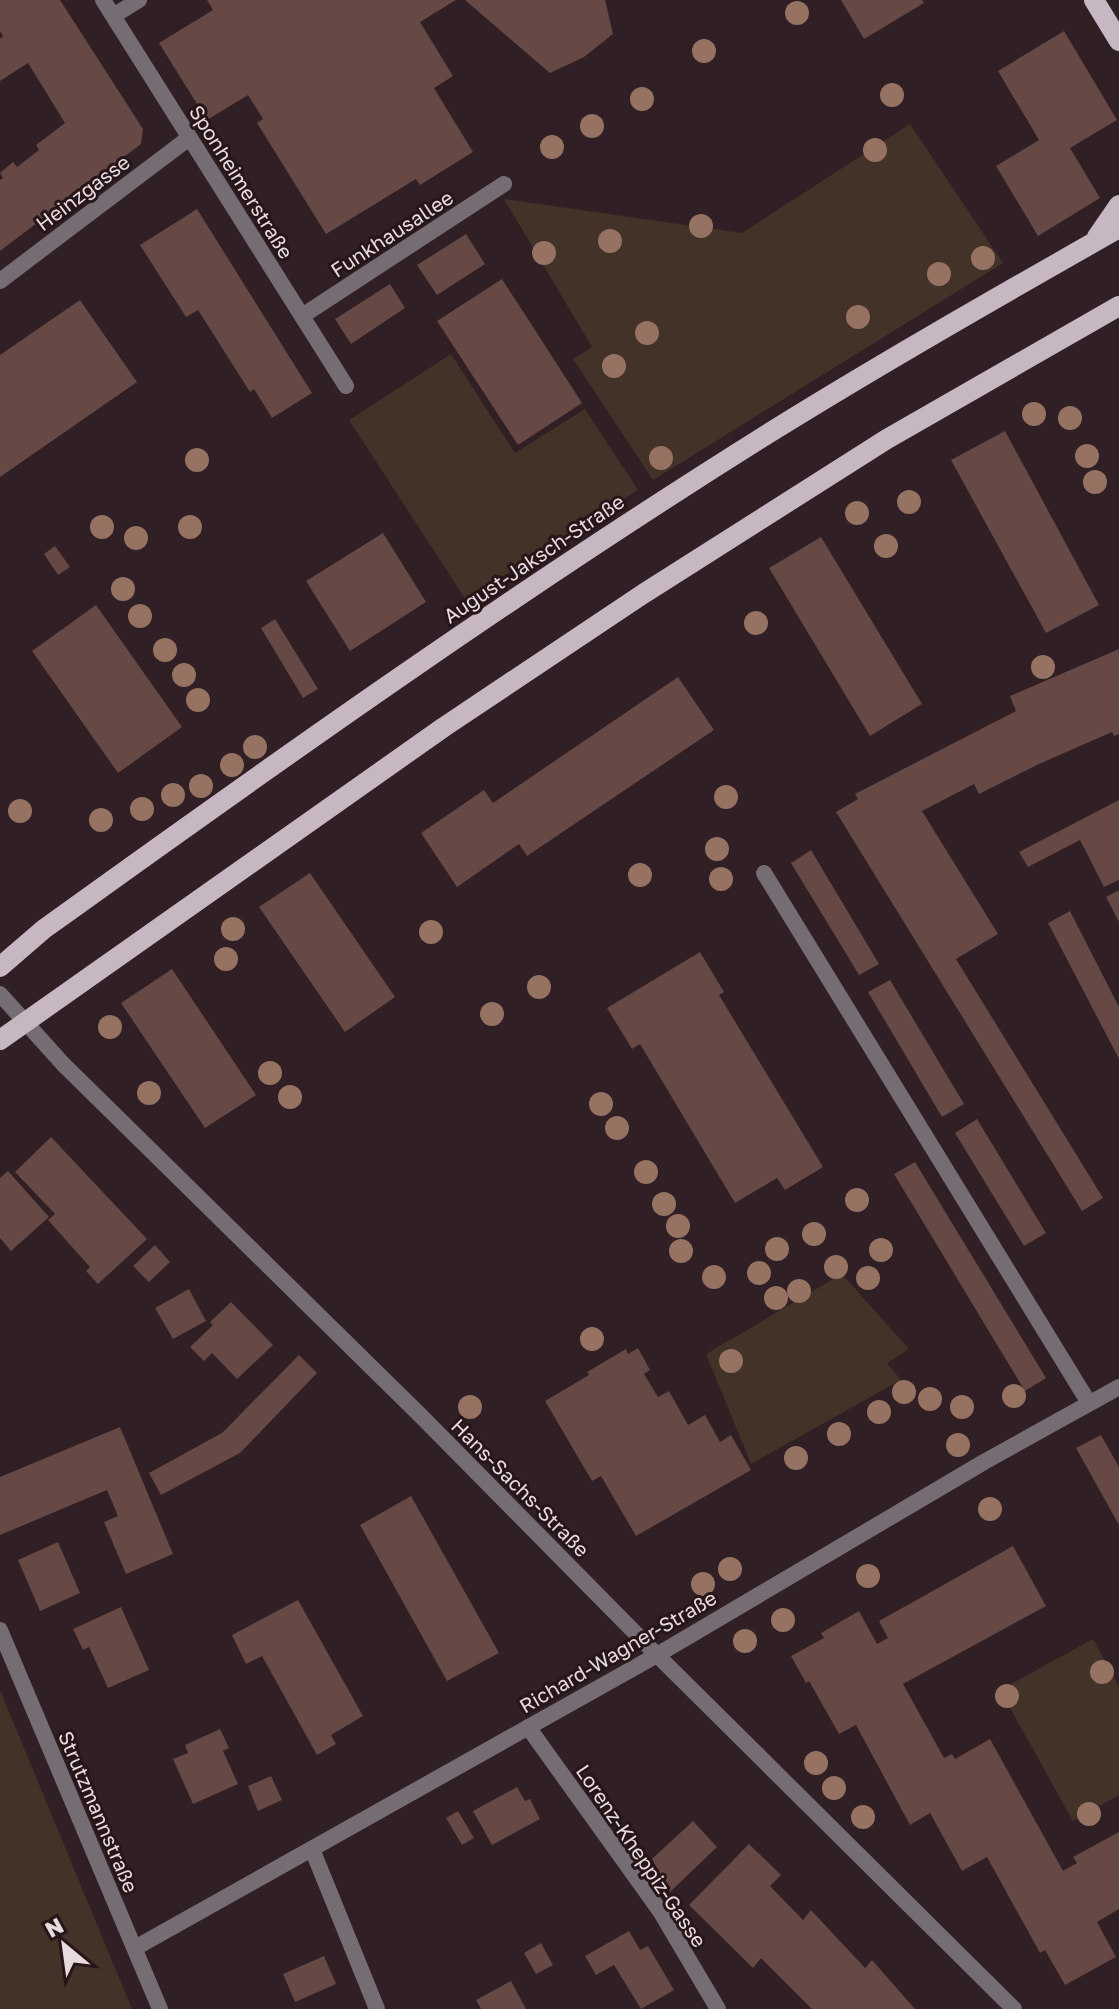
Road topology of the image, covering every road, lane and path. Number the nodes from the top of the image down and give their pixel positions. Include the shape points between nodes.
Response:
1 (103, 0) edge
2 (139, 0) edge
3 (1094, 0) edge
4 (113, 16) junction
5 (1119, 41) edge
6 (189, 138) junction
7 (504, 184) dead end
8 (1119, 205) edge
9 (1119, 228) edge
10 (1092, 243) junction
11 (0, 281) edge
12 (1119, 306) edge
13 (302, 316) junction
14 (346, 386) dead end
15 (764, 873) dead end
16 (0, 967) edge
17 (0, 994) edge
18 (24, 1022) junction
19 (0, 1040) edge
20 (1119, 1387) edge
21 (1089, 1403) junction
22 (0, 1630) edge
23 (657, 1655) junction
24 (528, 1727) junction
25 (312, 1849) junction
26 (135, 1948) junction
27 (160, 2009) edge
28 (377, 2009) edge
29 (718, 2009) edge
30 (1014, 2009) edge

1 - 4 street, Sponheimerstraße
2 - 4 street
3 - 5 main road
4 - 6 street, Sponheimerstraße
6 - 11 street, Heinzgasse
6 - 13 street, Sponheimerstraße
7 - 13 street, Funkhausallee
8 - 10 main road
9 - 10 main road, August-Jaksch-Straße
10 - 16 main road, August-Jaksch-Straße via 773,431 635,520 333,723 44,929
12 - 18 main road via 887,439 643,594
13 - 14 street, Sponheimerstraße
15 - 21 street
17 - 18 street, Hans-Sachs-Straße
18 - 19 main road
18 - 23 street, Hans-Sachs-Straße
20 - 21 street, Richard-Wagner-Straße
21 - 23 street, Richard-Wagner-Straße
22 - 26 street, Strutzmannstraße
23 - 24 street, Richard-Wagner-Straße
23 - 30 street, Hans-Sachs-Straße
24 - 25 street, Richard-Wagner-Straße
24 - 29 street, Lorenz-Kheppiz-Gasse via 660,1911
25 - 26 street, Richard-Wagner-Straße
25 - 28 street
26 - 27 street, Strutzmannstraße

